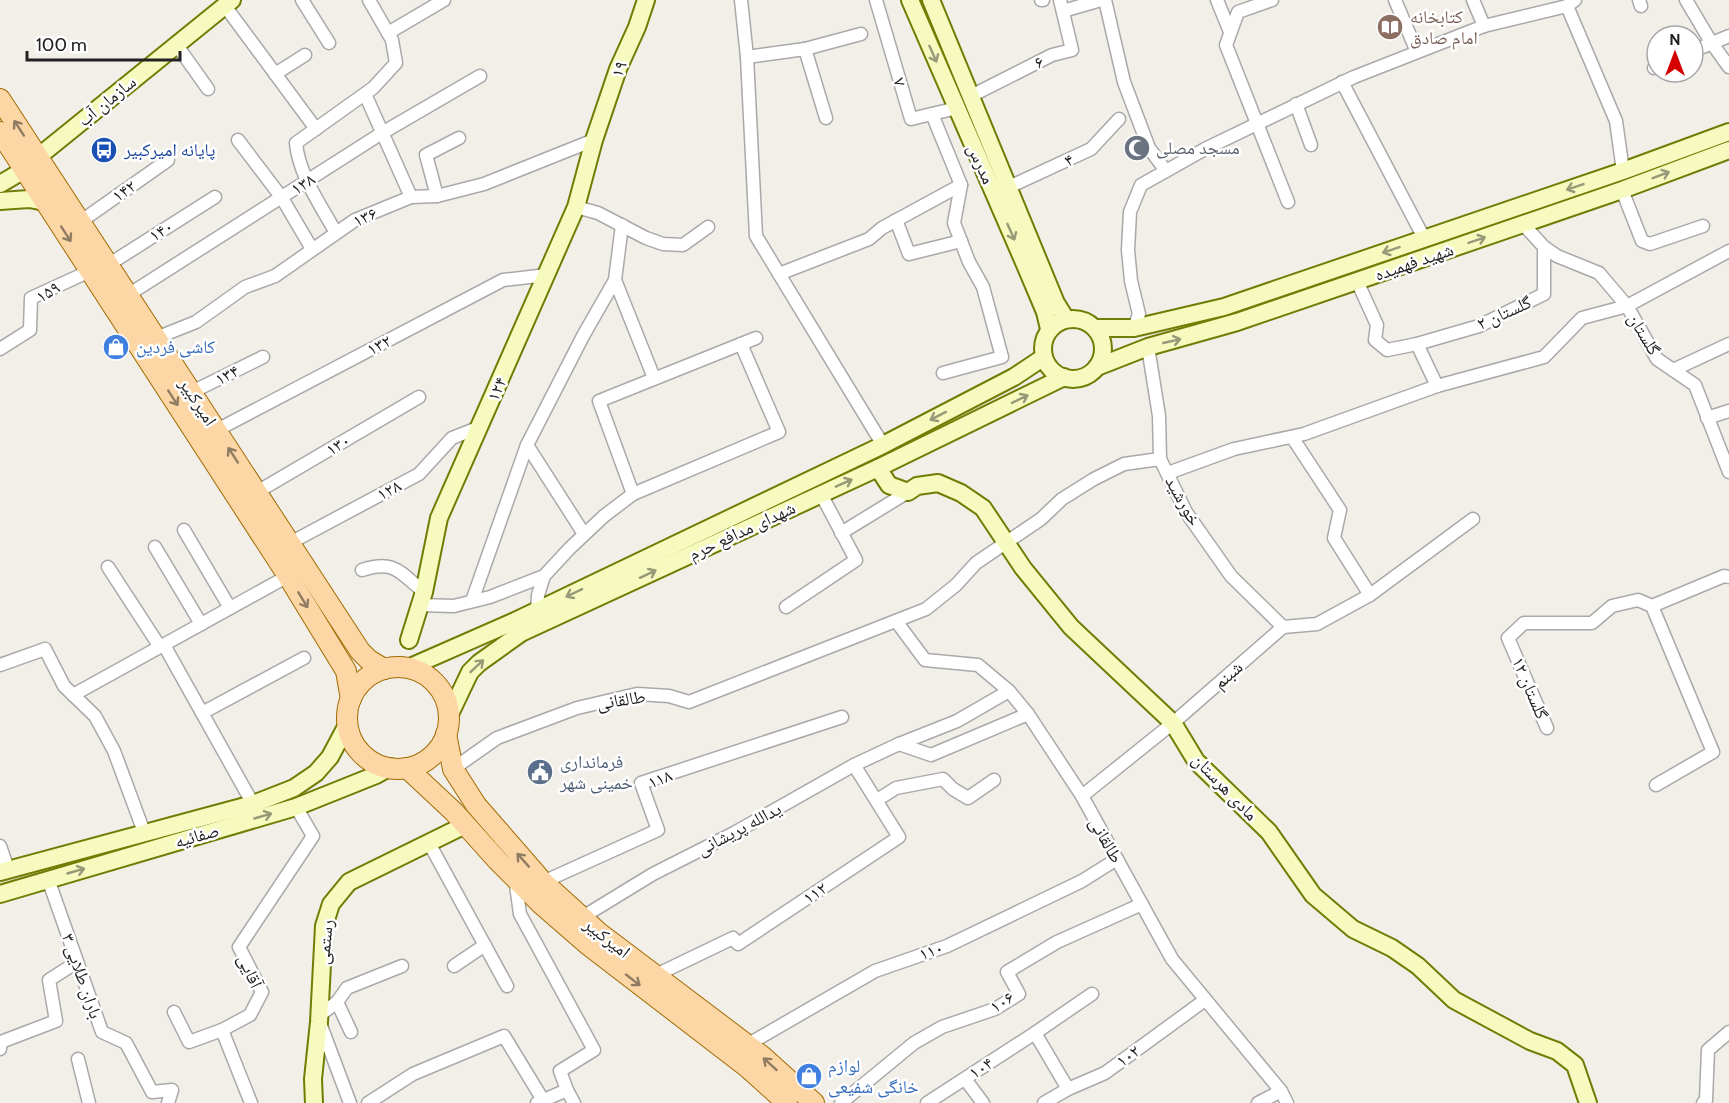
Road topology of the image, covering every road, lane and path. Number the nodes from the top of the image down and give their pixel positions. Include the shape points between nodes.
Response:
1 (302, 0) edge
2 (369, 0) edge
3 (444, 0) edge
4 (646, 0) edge
5 (741, 0) edge
6 (876, 0) edge
7 (910, 0) edge
8 (931, 0) edge
9 (1103, 0) edge
10 (1217, 0) edge
11 (1272, 0) edge
12 (1395, 0) edge
13 (1473, 0) edge
14 (1686, 0) edge
15 (229, 3) edge
16 (1571, 3) edge
17 (1061, 5) edge
18 (1484, 26) junction
19 (388, 33) junction
20 (1230, 33) junction
21 (861, 34) dead end
22 (1729, 36) edge
23 (1711, 42) junction
24 (329, 43) dead end
25 (176, 44) junction
26 (1705, 45) edge
27 (805, 49) junction
28 (1417, 52) junction
29 (305, 55) dead end
30 (747, 57) junction
31 (1729, 67) edge
32 (275, 74) junction
33 (480, 76) dead end
34 (1342, 82) junction
35 (208, 89) dead end
36 (365, 94) junction
37 (970, 96) junction
38 (0, 99) edge
39 (1296, 104) junction
40 (957, 108) junction
41 (932, 114) junction
42 (826, 118) dead end
43 (1119, 119) dead end
44 (1256, 124) junction
45 (316, 129) junction
46 (0, 132) edge
47 (1729, 132) edge
48 (382, 133) junction
49 (459, 138) dead end
50 (238, 140) dead end
51 (594, 140) junction
52 (1311, 146) dead end
53 (1729, 150) edge
54 (168, 160) dead end
55 (31, 163) junction
56 (1166, 171) junction
57 (1623, 171) junction
58 (308, 181) junction
59 (0, 184) edge
60 (961, 185) junction
61 (1009, 187) junction
62 (1622, 190) junction
63 (436, 196) junction
64 (215, 197) dead end
65 (411, 197) junction
66 (282, 198) junction
67 (0, 201) edge
68 (45, 202) junction
69 (1288, 202) dead end
70 (576, 207) junction
71 (896, 220) junction
72 (81, 222) junction
73 (622, 225) junction
74 (1523, 225) junction
75 (1703, 226) dead end
76 (708, 227) dead end
77 (336, 233) junction
78 (1424, 238) junction
79 (961, 241) junction
80 (1544, 247) junction
81 (312, 249) junction
82 (1729, 251) edge
83 (99, 268) junction
84 (779, 274) junction
85 (547, 275) junction
86 (615, 280) junction
87 (1357, 281) junction
88 (1294, 283) junction
89 (1269, 291) junction
90 (128, 295) junction
91 (1300, 301) junction
92 (1627, 306) junction
93 (1274, 310) junction
94 (1066, 319) junction
95 (1095, 328) junction
96 (1134, 328) junction
97 (1049, 329) junction
98 (156, 338) junction
99 (756, 338) dead end
100 (741, 344) junction
101 (1417, 344) junction
102 (1729, 344) edge
103 (1148, 347) junction
104 (0, 349) edge
105 (263, 357) dead end
106 (1044, 357) junction
107 (1097, 367) junction
108 (1673, 370) junction
109 (943, 373) dead end
110 (1064, 377) junction
111 (654, 378) junction
112 (1437, 386) junction
113 (192, 392) junction
114 (419, 397) dead end
115 (1729, 411) edge
116 (1707, 418) junction
117 (480, 428) junction
118 (217, 430) junction
119 (1292, 437) junction
120 (527, 445) junction
121 (883, 445) junction
122 (1160, 459) junction
123 (878, 468) junction
124 (1729, 472) edge
125 (1167, 473) junction
126 (908, 492) junction
127 (633, 494) junction
128 (821, 494) junction
129 (257, 504) junction
130 (1473, 519) dead end
131 (184, 530) dead end
132 (842, 533) junction
133 (584, 534) junction
134 (290, 543) junction
135 (1007, 543) junction
136 (155, 547) dead end
137 (108, 567) dead end
138 (362, 570) dead end
139 (288, 576) junction
140 (544, 576) junction
141 (1729, 577) edge
142 (1370, 595) junction
143 (421, 599) junction
144 (472, 601) junction
145 (1652, 606) junction
146 (786, 607) dead end
147 (230, 608) junction
148 (537, 611) junction
149 (896, 621) junction
150 (201, 624) junction
151 (518, 627) junction
152 (1282, 627) junction
153 (409, 640) dead end
154 (162, 646) junction
155 (304, 658) dead end
156 (0, 665) edge
157 (408, 668) junction
158 (384, 669) junction
159 (1009, 691) junction
160 (73, 695) junction
161 (351, 699) junction
162 (202, 713) junction
163 (1028, 714) junction
164 (842, 717) dead end
165 (1173, 723) junction
166 (347, 725) junction
167 (448, 725) junction
168 (1547, 728) dead end
169 (899, 744) junction
170 (854, 765) junction
171 (398, 768) junction
172 (453, 769) junction
173 (994, 780) dead end
174 (1656, 785) dead end
175 (1082, 796) junction
176 (877, 800) junction
177 (253, 804) junction
178 (296, 807) junction
179 (465, 825) junction
180 (144, 832) junction
181 (429, 843) junction
182 (0, 846) edge
183 (1117, 859) junction
184 (4, 871) edge
185 (515, 878) junction
186 (48, 879) junction
187 (543, 882) junction
188 (0, 894) edge
189 (1142, 904) junction
190 (581, 918) junction
191 (485, 945) junction
192 (77, 962) junction
193 (402, 966) dead end
194 (454, 966) dead end
195 (507, 986) dead end
196 (661, 987) junction
197 (1092, 994) dead end
198 (1205, 1000) junction
199 (337, 1002) junction
200 (174, 1012) dead end
201 (320, 1018) junction
202 (222, 1030) junction
203 (351, 1032) dead end
204 (1729, 1032) edge
205 (1035, 1034) junction
206 (747, 1045) junction
207 (0, 1049) edge
208 (78, 1059) dead end
209 (965, 1078) junction
210 (1068, 1089) junction
211 (567, 1090) junction
212 (1281, 1091) junction
213 (775, 1099) edge
214 (540, 1102) edge
215 (89, 1103) edge
216 (168, 1103) edge
217 (251, 1103) edge
218 (314, 1103) edge
219 (350, 1103) edge
220 (368, 1103) edge
221 (574, 1103) edge
222 (814, 1103) edge
223 (841, 1103) edge
224 (927, 1103) edge
225 (983, 1103) edge
226 (1044, 1103) edge
227 (1258, 1103) edge
228 (1287, 1103) edge
229 (1588, 1103) edge
230 (1703, 1103) edge

1 - 24 street
2 - 19 street
3 - 19 street
4 - 51 main road, ۱۹
5 - 30 street
6 - 41 street, ۷ via 911,119
7 -> 40 main road, مدرس
8 - 37 main road, مدرس
9 - 17 street, ۶
9 - 56 street via 1124,82 1149,148
10 - 20 street
11 - 20 street via 1238,12
12 - 28 street
13 - 18 street
14 - 23 street
15 - 25 main road, سازمان آب
15 - 32 street
16 - 18 street
16 - 57 street via 1616,121
17 - 37 street, ۶ via 1072,50 1052,55
18 - 28 street
19 - 36 street via 396,63
20 - 44 street via 1226,45
21 - 27 street
22 - 23 street
23 - 26 street
23 - 31 street
25 - 35 street
25 - 55 main road, سازمان آب
27 - 30 street
27 - 42 street
28 - 34 street
29 - 32 street
30 - 84 street via 756,236
32 - 45 street
33 - 48 street, ۱۳۸
34 - 39 street
34 - 78 street
36 - 45 street
36 - 48 street
37 - 61 main road, مدرس
55 -> 38 main road, امیرکبیر
39 - 44 street
39 - 52 street
40 - 41 street, ۷
40 -> 97 main road, مدرس
41 - 60 street
43 - 61 street, ۴ via 1092,149
44 - 56 street
44 - 69 street
45 - 58 street via 296,143
46 - 55 main road, امیرکبیر
47 - 57 main road, شهید فهمیده
48 - 58 street, ۱۳۸
48 - 65 street
49 - 63 street via 426,155
50 - 66 street
51 - 63 street, ۱۳۶ via 484,184
51 - 70 main road, ۱۲۴
62 -> 53 main road, شهید فهمیده
54 - 72 street, ۱۴۲
55 - 59 main road, سازمان آب
55 - 68 main road, امیرکبیر
55 - 72 main road, امیرکبیر
56 - 96 street via 1141,185 1130,212 1128,258 1139,314
57 -> 78 main road, شهید فهمیده
58 - 66 street, ۱۳۸
58 - 77 street
60 - 71 street
60 - 79 street via 954,223
61 - 94 main road, مدرس
62 - 74 main road, شهید فهمیده
62 - 75 street via 1646,244
63 - 65 street, ۱۳۶
64 - 83 street, ۱۴۰
65 - 77 street, ۱۳۶ via 355,220
66 - 81 street
66 - 90 street, ۱۳۸
67 - 68 main road
68 -> 83 main road, امیرکبیر
70 - 73 street
70 - 85 main road, ۱۲۴
71 - 79 street via 909,254
71 - 84 street via 869,239
72 - 83 main road, امیرکبیر
73 - 76 street via 645,238 673,245 682,245
73 - 86 street
74 - 80 street, گلستان
87 -> 74 main road, شهید فهمیده
77 - 81 street, ۱۳۶
78 -> 88 main road, شهید فهمیده
79 - 109 street via 983,287 1002,357
80 - 92 street, گلستان via 1599,273
80 - 101 street, گلستان ۲ via 1545,294 1479,326
81 - 98 street, ۱۳۶ via 275,276 245,287 196,322
82 - 92 street
83 - 90 main road, امیرکبیر
83 - 104 street, ۱۵۹ via 31,298 30,330
83 -> 129 main road, امیرکبیر
84 - 121 street
85 - 117 main road, ۱۲۴
85 - 118 street, ۱۳۲ via 503,280
86 - 111 street
86 - 120 street
87 - 91 main road, شهید فهمیده
87 - 101 street via 1377,325 1375,340 1387,350
88 - 89 main road, شهید فهمیده
88 - 91 main road via 1292,294
89 - 93 main road via 1278,301
89 - 96 main road, شهید فهمیده via 1224,307
90 - 98 main road, امیرکبیر
91 - 93 main road, شهید فهمیده
92 - 108 street, گلستان via 1657,359
92 - 112 street via 1582,318 1545,357
103 -> 93 main road, شهید فهمیده
94 - 95 main road via 1086,321
94 - 97 main road
95 - 96 main road, شهید فهمیده
95 - 107 main road via 1103,351
97 - 106 main road
98 - 113 main road, امیرکبیر
99 - 100 street
100 - 111 street
100 - 127 street via 779,432
101 - 112 street
102 - 108 street
103 - 107 main road, شهید فهمیده
103 - 122 street, خورشید via 1159,416
105 - 113 street, ۱۳۴
106 - 110 main road via 1048,366
106 -> 121 main road, شهدای مدافع حرم via 1014,377
107 - 110 main road via 1082,377
108 - 116 street, گلستان via 1695,385
123 -> 110 main road, شهدای مدافع حرم
111 - 127 street via 599,401
112 - 119 street
113 - 118 main road, امیرکبیر
114 - 129 street, ۱۳۰
115 - 116 street
116 - 124 street, گلستان
117 - 134 street, ۱۲۸ via 452,438 419,474
117 - 143 main road, ۱۲۴ via 439,518
129 -> 118 main road, امیرکبیر
119 - 125 street via 1234,449
119 - 142 street via 1340,510 1334,538
120 - 133 street
120 - 144 street
121 -> 148 main road, شهدای مدافع حرم
122 - 125 street, خورشید
122 - 135 street, طالقانی via 1125,464 1094,479
123 - 126 main road via 889,485
128 -> 123 main road, شهدای مدافع حرم
125 - 152 street, خورشید via 1186,512 1232,576
126 - 132 street
126 - 135 main road, مادی هرستان via 917,486 938,483 961,493 983,508
127 - 133 street
128 - 132 street
151 -> 128 main road, شهدای مدافع حرم
129 - 134 main road, امیرکبیر
129 - 139 main road, امیرکبیر
130 - 142 street
131 - 147 street
132 - 146 street via 856,560
133 - 140 street
134 - 158 main road, امیرکبیر via 360,651
135 - 149 street, طالقانی via 976,563 926,609
135 - 165 main road, مادی هرستان via 1071,627
136 - 150 street
137 - 154 street
138 - 143 street via 375,565 392,566
139 - 147 street
139 -> 161 main road, امیرکبیر via 346,671
140 - 144 street
140 - 148 street
141 - 145 street, گلستان ۱۲
142 - 152 street via 1317,624
143 - 144 street via 454,606
143 - 153 main road, ۱۲۴
145 - 168 street, گلستان ۱۲ via 1638,600 1612,606 1592,623 1524,623 1509,638
145 - 174 street via 1713,752
147 - 150 street
148 - 151 main road, شهدای مدافع حرم
149 - 159 street, طالقانی via 925,660 978,665
149 - 172 street, طالقانی via 689,702 637,694 577,708 497,738
150 - 154 street
151 - 157 main road, شهدای مدافع حرم
167 -> 151 main road, شهدای مدافع حرم via 470,672
152 - 165 street, شبنم
154 - 160 street
154 - 162 street
155 - 162 street
156 - 160 street via 45,649 64,686
157 - 158 main road
157 - 167 main road via 435,684 445,699
158 - 161 main road via 367,677
159 - 163 street, طالقانی
159 - 169 street, یدالله پریشانی via 957,721
160 - 180 street via 94,717 114,751
161 - 166 main road
162 - 177 street
163 - 169 street via 931,756
163 - 175 street, طالقانی
164 - 187 street, ۱۱۸ via 641,783 658,830
165 - 175 street, شبنم
165 - 229 main road, مادی هرستان via 1196,761 1269,832 1313,895 1353,929 1418,966 1454,1000 1530,1041 1557,1051 1575,1065
166 - 171 main road via 353,743 365,757 381,766
166 - 177 main road, صفائیه via 330,757 316,773 294,788
167 - 171 main road via 432,756 416,766
167 - 172 main road, امیرکبیر
169 - 170 street, یدالله پریشانی
170 - 176 street, ۱۱۲
170 - 190 street, یدالله پریشانی via 653,874
171 - 178 main road, صفائیه
171 - 179 main road, امیرکبیر
187 -> 172 main road, امیرکبیر via 476,804
173 - 176 street via 968,798 943,779 896,788
175 - 183 street, طالقانی
176 - 196 street, ۱۱۲ via 899,837 738,944 733,938
177 - 180 main road, صفائیه
186 -> 178 main road, صفائیه
178 - 202 street, آقایی via 313,836 239,947 262,992 250,1015
179 - 181 main road, رستمی
179 - 185 main road, امیرکبیر
180 - 184 main road, صفائیه
181 - 191 street
181 - 201 main road, رستمی via 349,882 331,904 324,926
182 - 184 street
183 - 189 street, طالقانی
183 - 206 street, ۱۱۰ via 1082,881 947,946 875,971
185 -> 196 main road, امیرکبیر via 587,944
185 - 211 street via 520,914 594,1050 560,1071
186 - 188 main road, صفائیه
186 - 192 street, باران طلایی ۳
187 - 190 main road, امیرکبیر
189 - 198 street, طالقانی via 1172,959
189 - 223 street, ۱۰۶ via 1057,942 1007,972 1020,994 914,1043
190 - 196 main road, امیرکبیر
191 - 194 street
191 - 195 street
192 - 207 street via 49,980 56,1021 1,1042
192 - 216 street, باران طلایی ۳ via 102,1032 126,1043 152,1092 172,1090
193 - 199 street via 347,988
196 - 206 main road, امیرکبیر
196 - 213 main road, امیرکبیر via 747,1067
197 - 205 street, ۱۰۴
198 - 210 street, ۱۰۲ via 1105,1073
198 - 212 street, طالقانی
199 - 201 street
199 - 203 street
200 - 202 street via 189,1042
201 - 218 main road, رستمی
201 - 219 street
202 - 217 street
204 - 230 street via 1708,1050
205 - 209 street, ۱۰۴
205 - 210 street
222 -> 206 main road, امیرکبیر
208 - 215 street
209 - 224 street, ۱۰۴
209 - 225 street
210 - 226 street, ۱۰۲
211 - 214 street
211 - 221 street
212 - 227 street
212 - 228 street, طالقانی
214 - 220 street via 504,1036 413,1074

